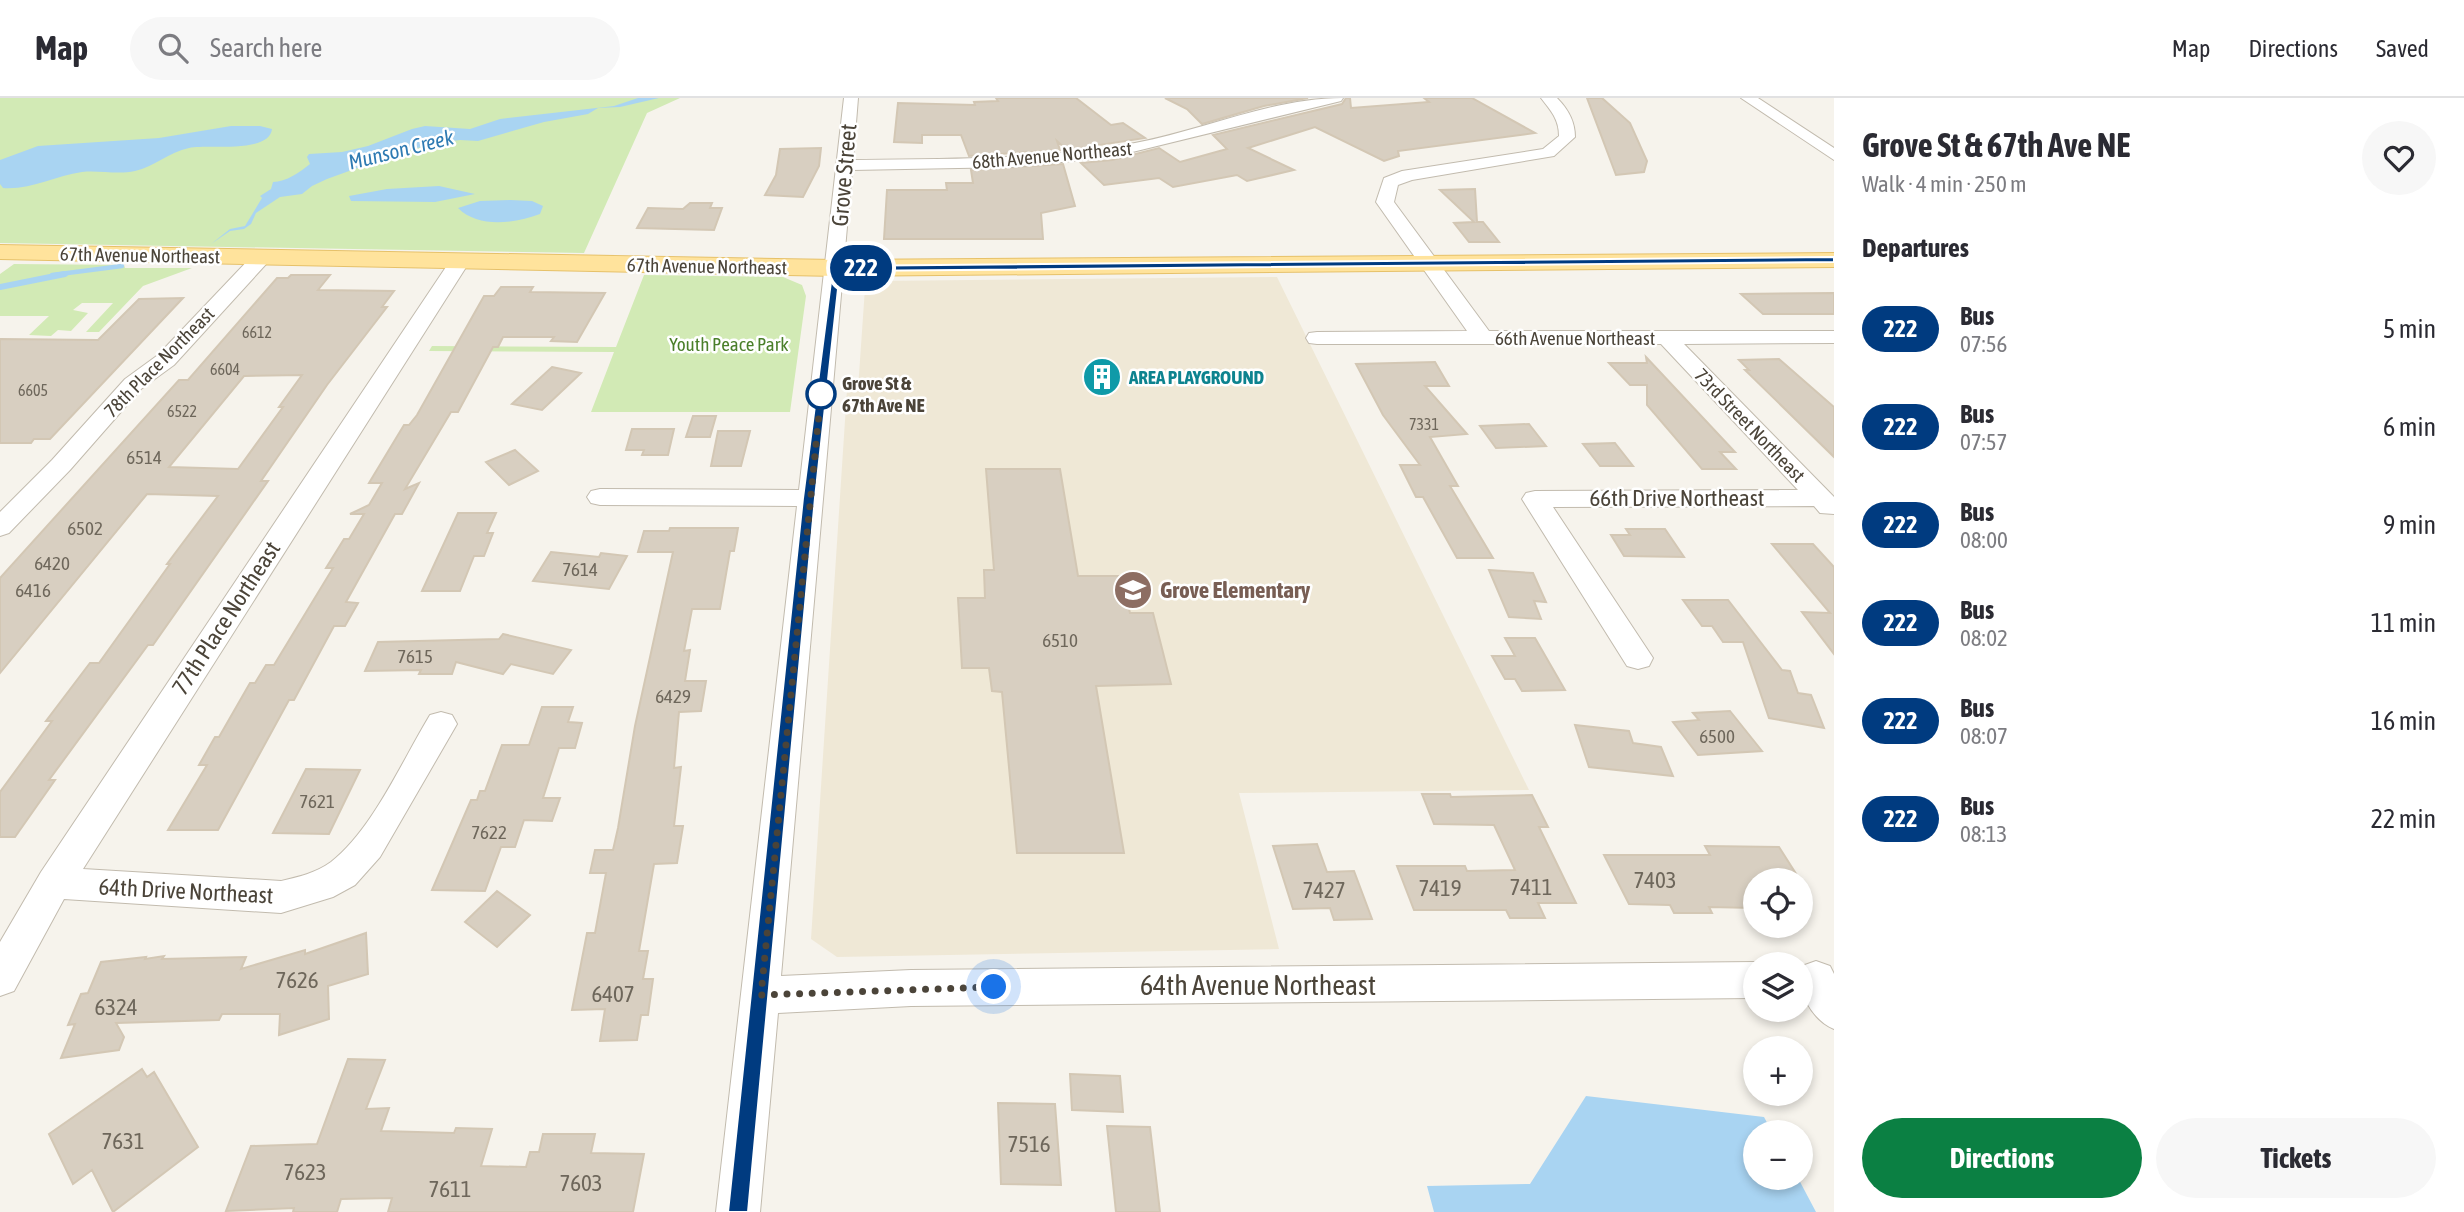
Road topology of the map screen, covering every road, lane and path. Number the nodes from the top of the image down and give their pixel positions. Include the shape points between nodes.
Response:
1 (851, 98) edge
2 (1336, 98) edge
3 (1549, 98) edge
4 (1748, 98) edge
5 (1834, 155) edge
6 (845, 165) junction
7 (0, 252) edge
8 (261, 258) junction
9 (1834, 260) edge
10 (460, 261) junction
11 (1427, 262) junction
12 (836, 268) junction
13 (1482, 337) junction
14 (1834, 337) edge
15 (1317, 338) dead end
16 (1667, 338) junction
17 (600, 497) dead end
18 (809, 498) junction
19 (1827, 505) edge
20 (0, 527) edge
21 (1638, 658) dead end
22 (441, 724) dead end
23 (54, 883) junction
24 (0, 978) edge
25 (1743, 980) edge
26 (761, 995) junction
27 (738, 1212) edge

1 - 6 street, Grove Street
2 - 6 street, 68th Avenue Northeast via 1114,152 1022,161
3 - 11 street via 1568,126 1567,137 1548,153 1390,182 1385,202
4 - 5 street
6 - 12 street, Grove Street
7 - 8 main road, 67th Avenue Northeast
8 - 10 main road, 67th Avenue Northeast
8 - 20 street, 78th Place Northeast via 166,360 133,384
9 - 11 main road, 67th Avenue Northeast
10 - 12 main road, 67th Avenue Northeast
10 - 23 street, 77th Place Northeast
11 - 12 main road, 67th Avenue Northeast
11 - 13 street
12 - 18 street, Grove Street
13 - 15 street, 66th Avenue Northeast
13 - 16 street, 66th Avenue Northeast
14 - 16 street, 66th Avenue Northeast
16 - 19 street, 73rd Street Northeast
17 - 18 street
18 - 26 street, Grove Street
19 - 21 street, 66th Drive Northeast via 1535,499
22 - 23 street, 64th Drive Northeast via 369,845 345,873 315,890 281,897
23 - 24 street, 77th Place Northeast
25 - 26 street, 64th Avenue Northeast via 911,988
26 - 27 street, Grove Street

